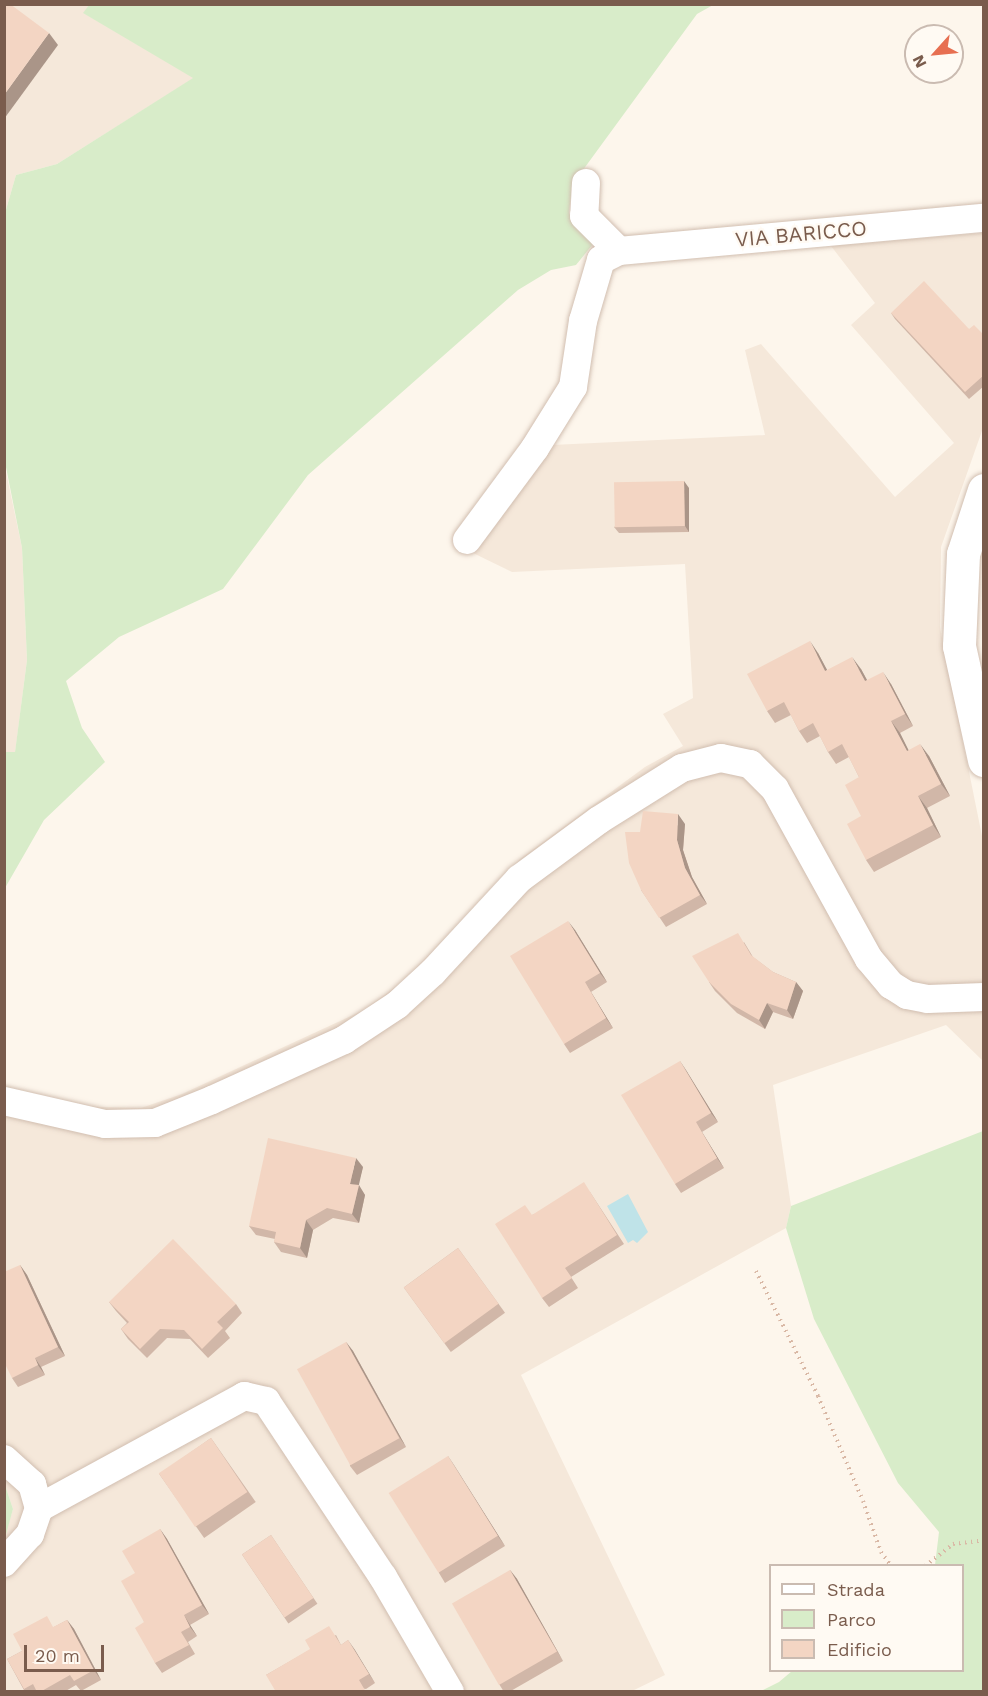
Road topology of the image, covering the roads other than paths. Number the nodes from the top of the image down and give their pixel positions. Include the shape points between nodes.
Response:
1 (586, 183) dead end
2 (984, 218) edge
3 (619, 251) junction
4 (984, 490) edge
5 (467, 540) dead end
6 (984, 760) edge
7 (984, 997) edge
8 (4, 1101) edge
9 (4, 1459) edge
10 (39, 1508) junction
11 (4, 1563) edge
12 (450, 1692) edge

1 - 3 street via 584,216
2 - 3 street, VIA BARICCO
3 - 5 street via 601,260 583,321 573,387 535,448
4 - 6 street via 963,554 959,646
7 - 8 street via 928,999 907,995 891,985 869,959 775,789 750,764 721,758 682,768 599,820 519,879 433,972 397,1005 344,1040 155,1123 105,1124
9 - 10 street via 32,1484
10 - 11 street via 30,1534
10 - 12 street via 244,1396 266,1401 383,1576

